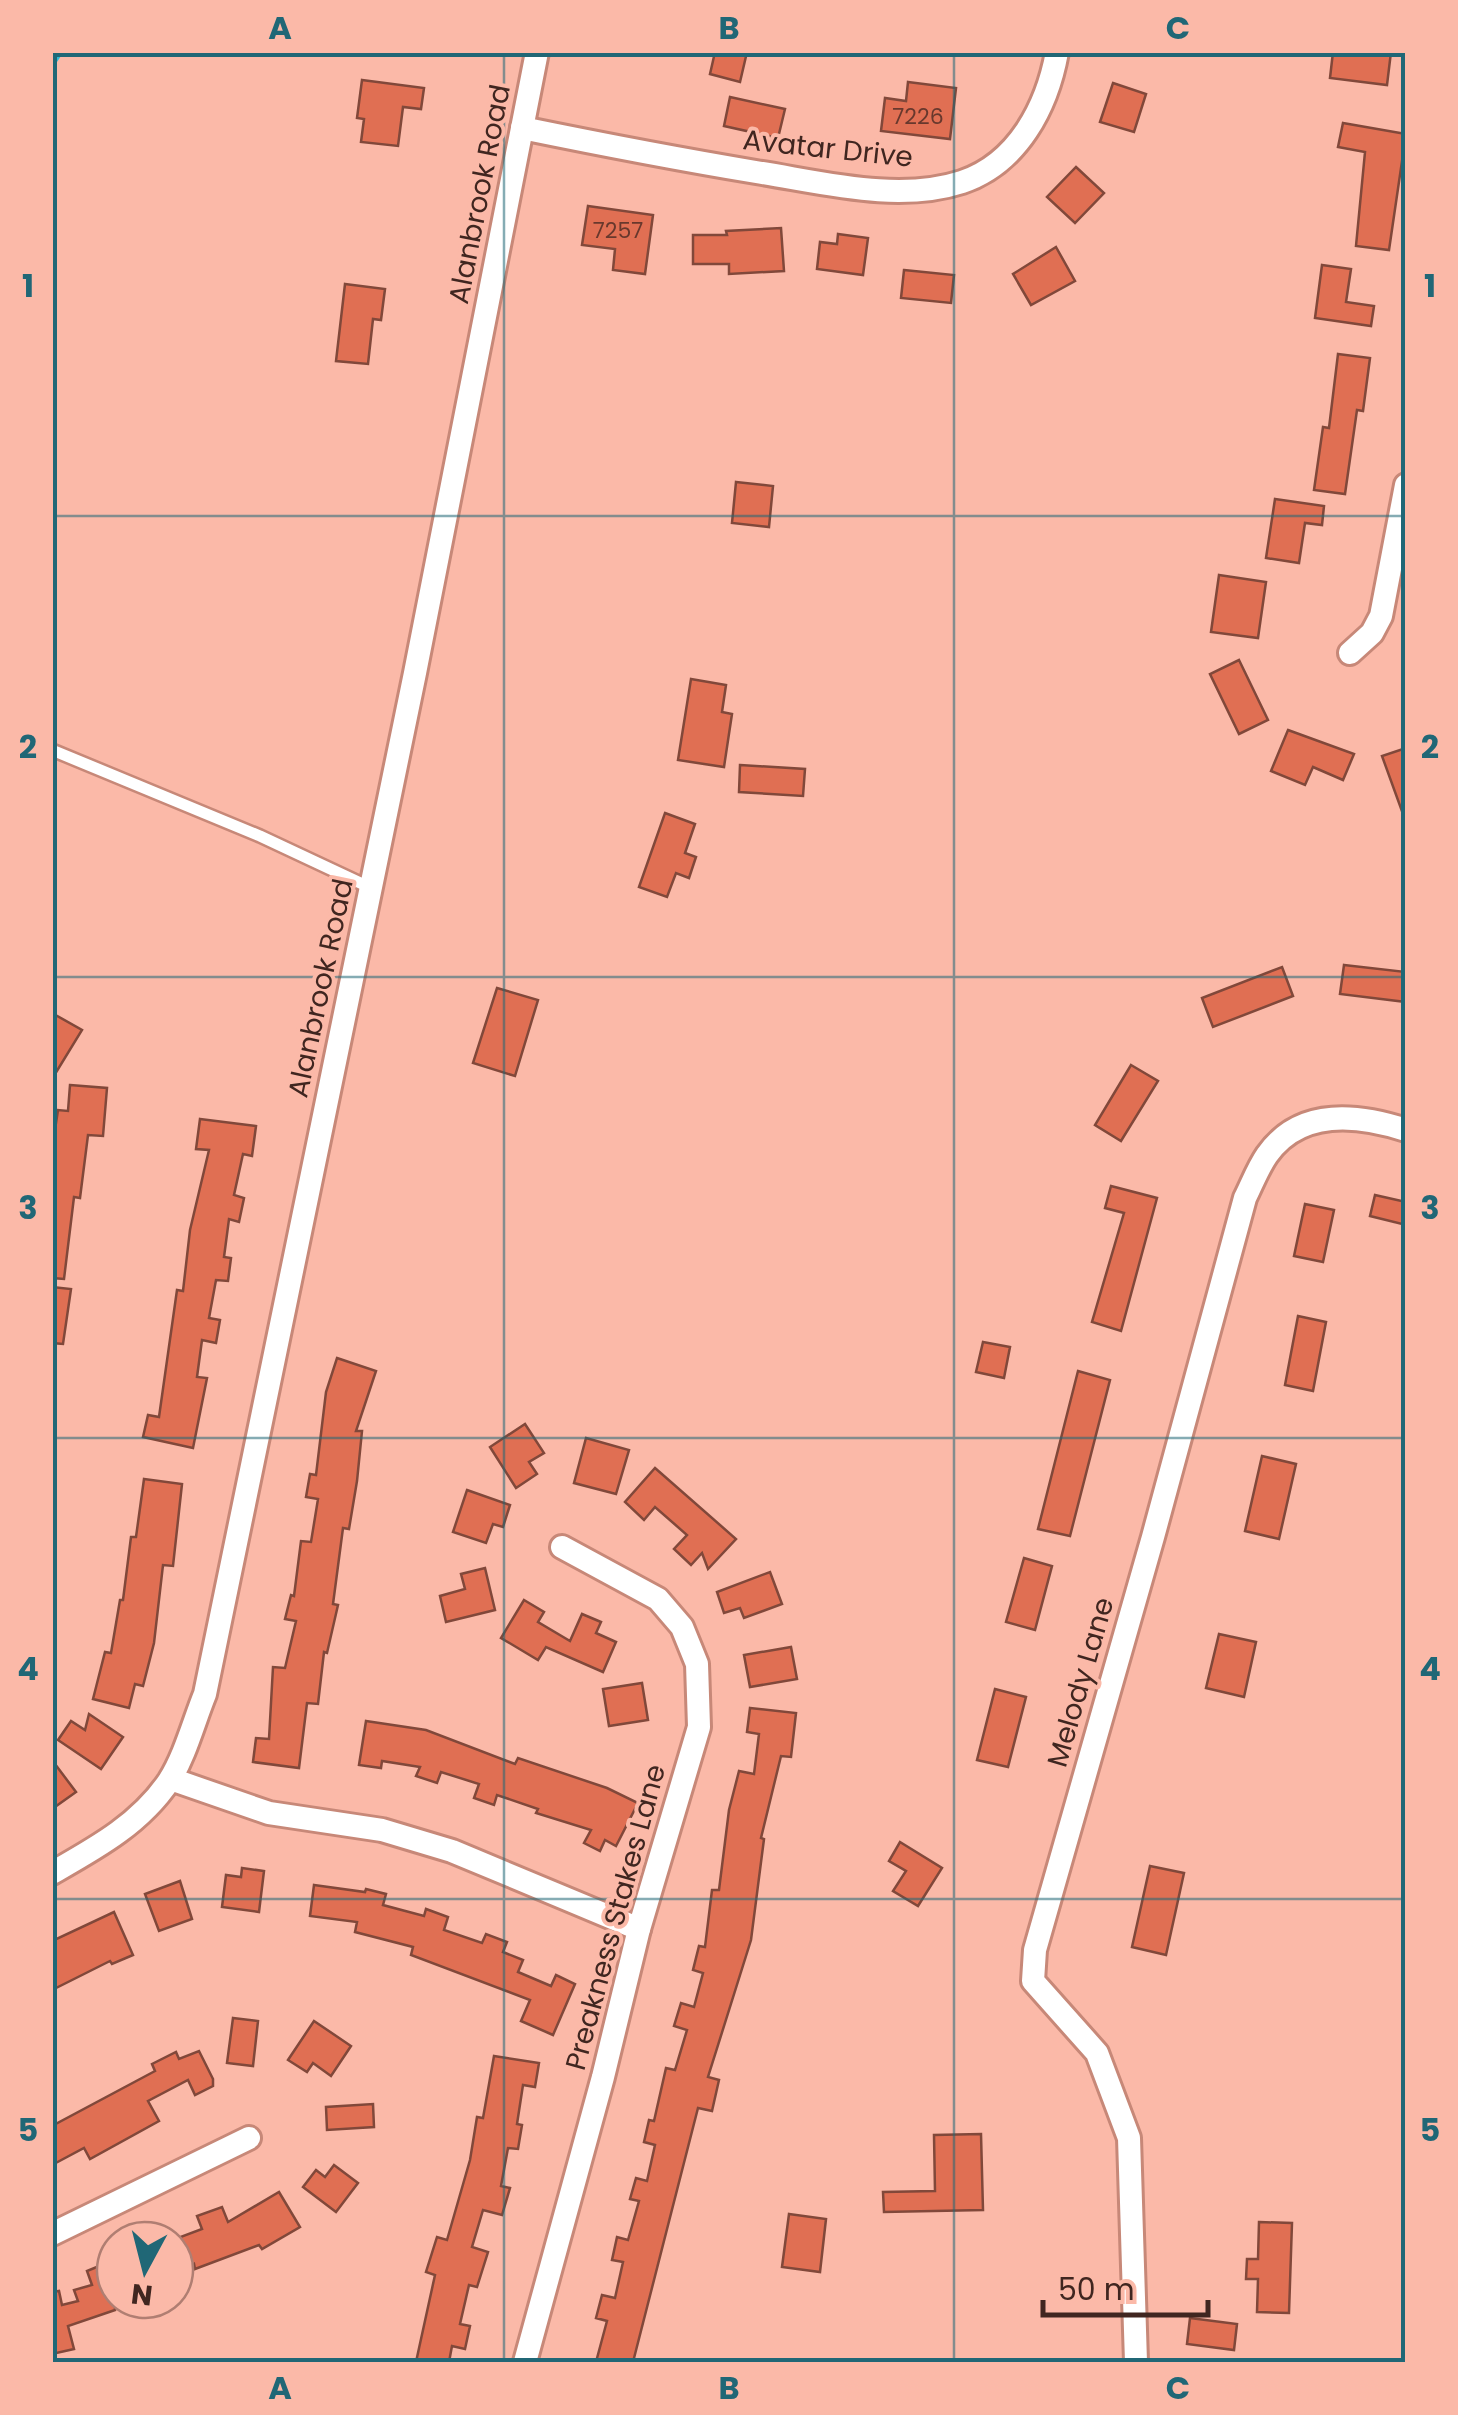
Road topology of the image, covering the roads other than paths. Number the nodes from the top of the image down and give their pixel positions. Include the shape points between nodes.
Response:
1 (536, 52) edge
2 (1056, 52) edge
3 (522, 128) junction
4 (1406, 486) edge
5 (1350, 653) dead end
6 (52, 750) edge
7 (371, 888) junction
8 (1406, 1130) edge
9 (562, 1546) dead end
10 (171, 1779) junction
11 (52, 1874) edge
12 (639, 1929) junction
13 (250, 2138) dead end
14 (52, 2234) edge
15 (525, 2362) edge
16 (1136, 2362) edge

1 - 3 street, Alanbrook Road
2 - 3 street, Avatar Drive via 1044,103 1029,130 994,166 937,187 900,191 824,183
3 - 7 street, Alanbrook Road
4 - 5 street via 1380,616
6 - 7 lane
7 - 10 street, Alanbrook Road via 204,1694
8 - 16 street, Melody Lane via 1343,1117 1310,1122 1279,1141 1244,1198 1036,1950 1033,1981 1097,2052 1128,2138
9 - 12 street, Preakness Stakes Lane via 658,1599 682,1627 696,1664 699,1727
10 - 11 street, Alanbrook Road via 110,1840
10 - 12 street via 268,1813 382,1830 452,1851
12 - 15 street, Preakness Stakes Lane
13 - 14 street

